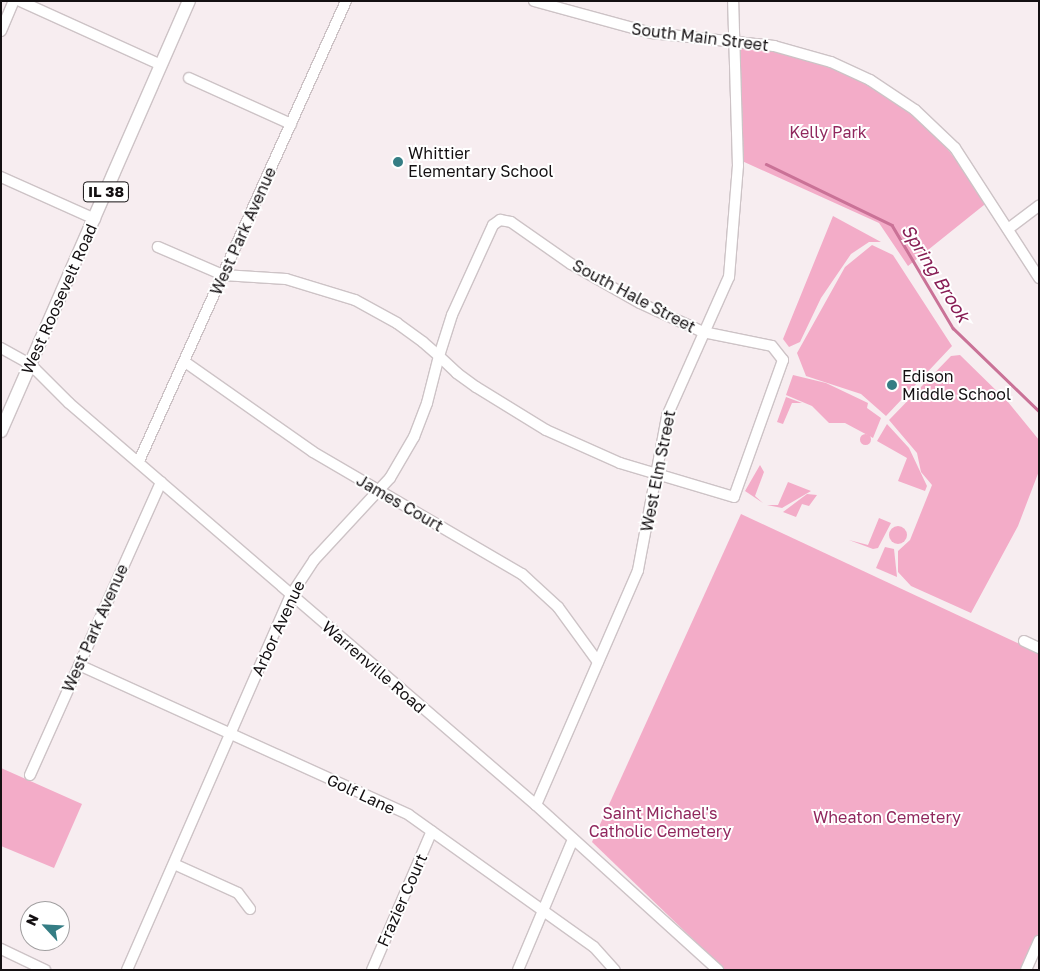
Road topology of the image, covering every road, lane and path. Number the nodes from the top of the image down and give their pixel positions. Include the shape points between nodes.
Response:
1 (14, 1) edge
2 (20, 1) edge
3 (189, 1) edge
4 (346, 1) edge
5 (534, 1) edge
6 (733, 1) edge
7 (1, 31) edge
8 (732, 39) junction
9 (161, 65) junction
10 (189, 78) dead end
11 (291, 124) junction
12 (1, 177) edge
13 (1039, 206) edge
14 (94, 219) junction
15 (493, 225) joint
16 (1008, 229) junction
17 (158, 247) dead end
18 (223, 275) junction
19 (1039, 278) edge
20 (703, 332) junction
21 (1, 348) edge
22 (439, 356) junction
23 (185, 362) junction
24 (30, 364) junction
25 (1, 431) edge
26 (139, 461) junction
27 (654, 474) junction
28 (161, 482) junction
29 (378, 492) junction
30 (291, 595) junction
31 (1024, 641) dead end
32 (1039, 648) edge
33 (598, 662) junction
34 (79, 665) junction
35 (231, 734) junction
36 (30, 776) dead end
37 (536, 805) junction
38 (432, 831) junction
39 (573, 839) junction
40 (174, 864) junction
41 (250, 909) dead end
42 (544, 910) junction
43 (1039, 941) edge
44 (1, 949) edge
45 (1035, 962) edge
46 (46, 970) edge
47 (127, 970) edge
48 (372, 970) edge
49 (518, 970) edge
50 (615, 970) edge
51 (718, 970) edge
52 (1026, 970) edge

1 - 7 street
2 - 9 street
3 - 9 main road, West Roosevelt Road / IL 38
4 - 11 street, West Park Avenue
5 - 8 street, South Main Street via 629,29
6 - 8 street, West Elm Street
8 - 16 street, South Main Street via 830,62 901,100 955,148
8 - 20 street, West Elm Street via 738,166 734,248 723,294
9 - 14 main road, West Roosevelt Road / IL 38
10 - 11 street
11 - 18 street, West Park Avenue
12 - 14 street
13 - 16 street
14 - 24 main road, West Roosevelt Road / IL 38
15 - 20 street, South Hale Street via 500,220 511,222 596,279
15 - 22 street, Arbor Avenue via 460,294
16 - 19 street, South Main Street
17 - 18 street
18 - 22 street via 286,279 348,297 398,323
18 - 23 street, West Park Avenue
20 - 27 street, West Elm Street via 672,400
20 - 27 street, South Hale Street via 772,346 783,360 734,497
21 - 24 street, Warrenville Road
22 - 27 street via 476,387 546,430
22 - 29 street, Arbor Avenue via 414,437
23 - 26 street, West Park Avenue
23 - 29 street, James Court
24 - 25 main road, West Roosevelt Road / IL 38
24 - 26 street, Warrenville Road
26 - 28 street, Warrenville Road
27 - 33 street, West Elm Street via 638,570
28 - 30 street, Warrenville Road
28 - 34 street, West Park Avenue
29 - 30 street, Arbor Avenue via 314,560
29 - 33 street, James Court via 522,574 558,607
30 - 35 street, Arbor Avenue
30 - 37 street, Warrenville Road
31 - 32 street
33 - 37 street, West Elm Street
34 - 35 street, Golf Lane
34 - 36 street, West Park Avenue
35 - 38 street, Golf Lane via 409,816
35 - 40 street, Arbor Avenue
37 - 39 street, Warrenville Road
38 - 42 street, Golf Lane
38 - 48 street, Frazier Court
39 - 42 street
39 - 51 street, Warrenville Road
40 - 41 street via 238,893
40 - 47 street, Arbor Avenue
42 - 49 street
42 - 50 street, Golf Lane via 594,947
43 - 45 street
44 - 46 street
45 - 52 street

